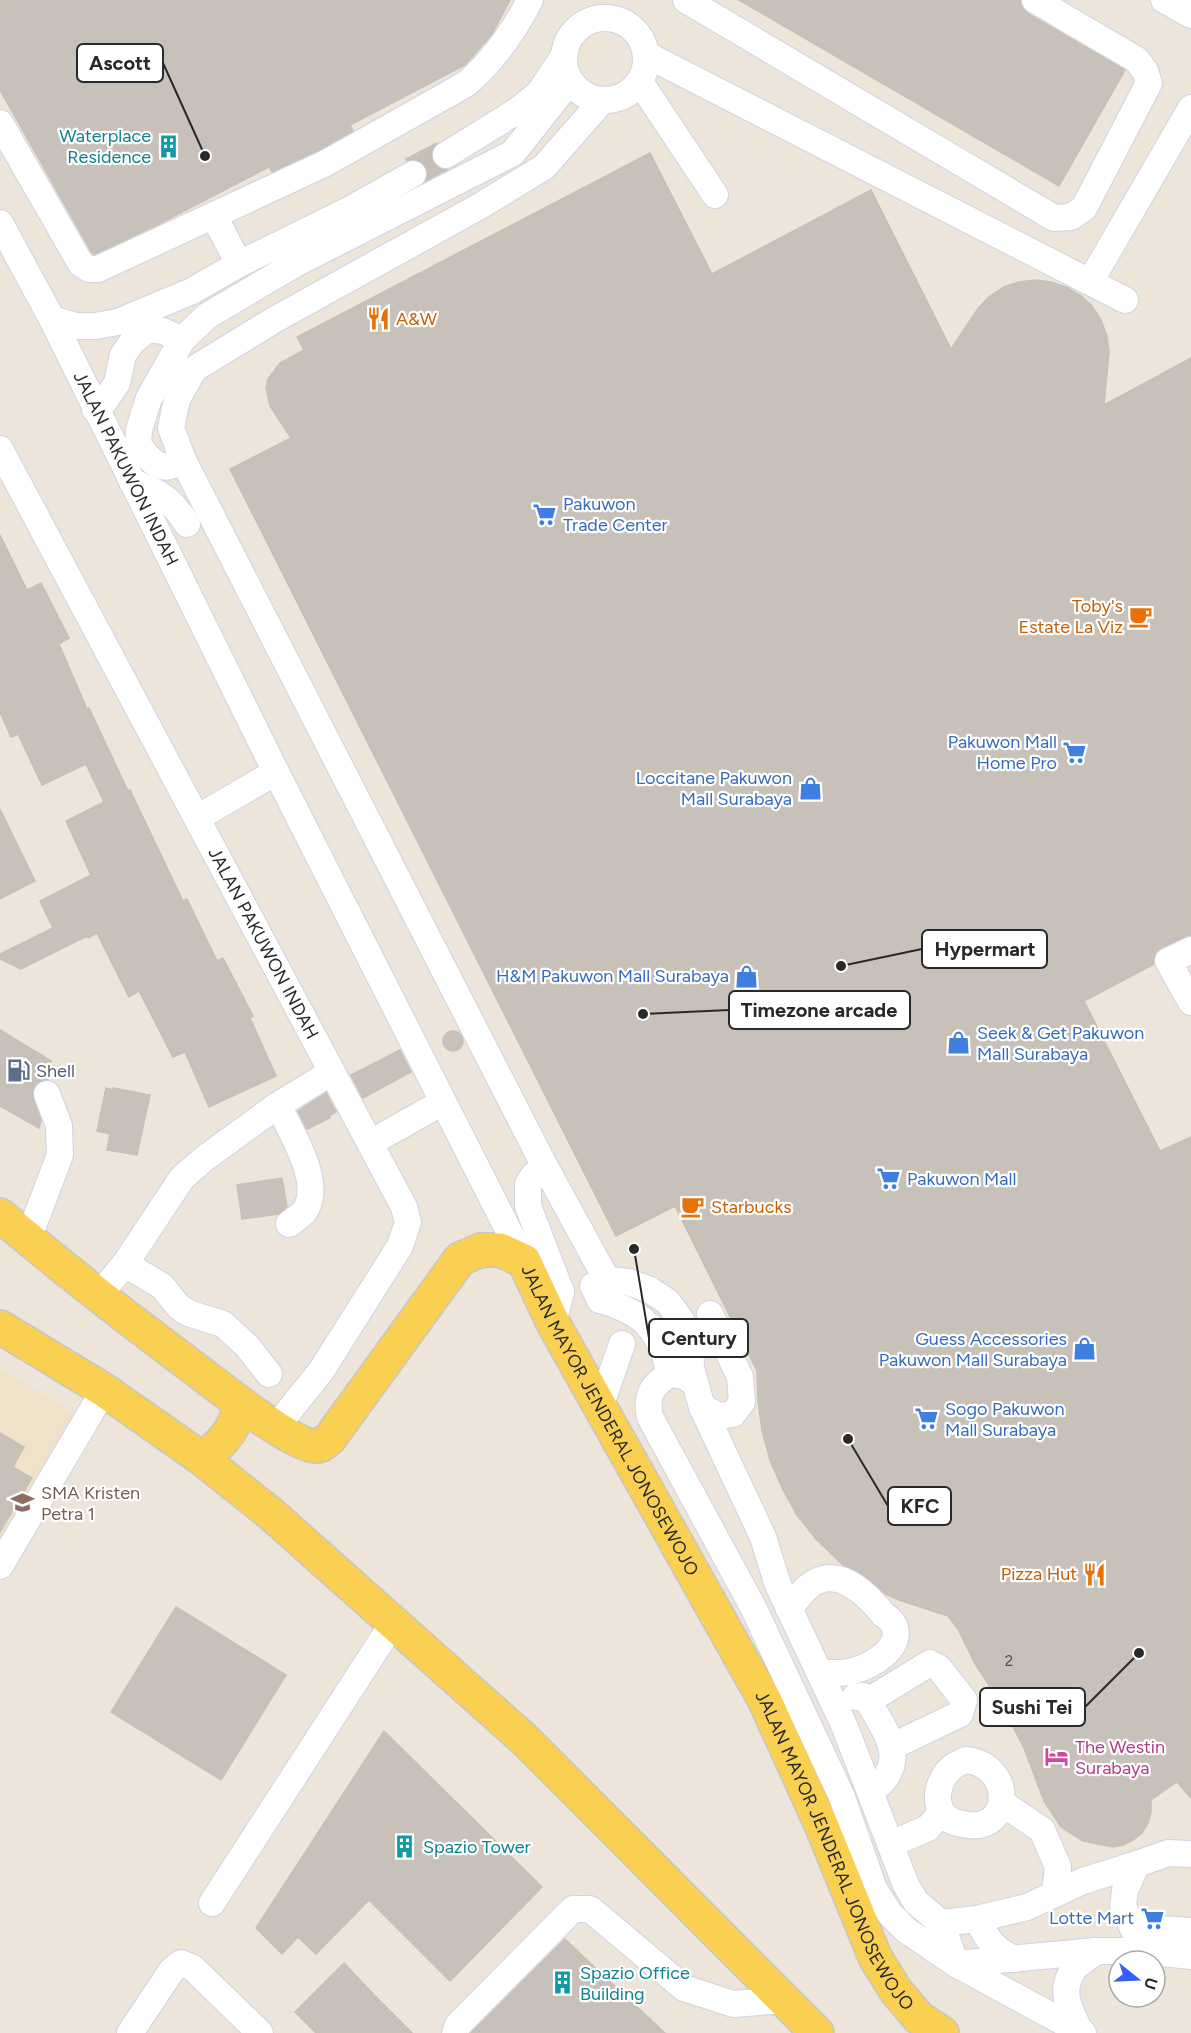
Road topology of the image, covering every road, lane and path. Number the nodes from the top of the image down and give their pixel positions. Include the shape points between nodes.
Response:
1 (530, 0) edge
2 (686, 0) edge
3 (1035, 0) edge
4 (1164, 0) edge
5 (597, 10) edge
6 (1191, 15) edge
7 (647, 55) junction
8 (566, 69) junction
9 (640, 82) junction
10 (602, 101) junction
11 (1191, 108) edge
12 (0, 123) edge
13 (446, 155) tunnel mouth
14 (413, 174) tunnel mouth
15 (715, 195) dead end
16 (214, 216) junction
17 (0, 223) edge
18 (239, 264) junction
19 (1090, 282) junction
20 (1125, 300) dead end
21 (207, 316) junction
22 (52, 319) junction
23 (182, 340) junction
24 (230, 345) junction
25 (95, 409) junction
26 (0, 449) edge
27 (178, 463) junction
28 (132, 483) junction
29 (188, 524) dead end
30 (276, 772) junction
31 (197, 818) junction
32 (1191, 950) edge
33 (1191, 1002) edge
34 (332, 1072) junction
35 (47, 1094) tunnel mouth
36 (443, 1102) junction
37 (278, 1105) junction
38 (370, 1143) junction
39 (534, 1174) junction
40 (0, 1215) edge
41 (290, 1224) dead end
42 (28, 1239) junction
43 (524, 1261) junction
44 (125, 1264) junction
45 (604, 1290) junction
46 (98, 1296) junction
47 (710, 1314) dead end
48 (553, 1323) junction
49 (0, 1327) edge
50 (690, 1340) junction
51 (622, 1344) dead end
52 (668, 1362) junction
53 (269, 1374) dead end
54 (104, 1390) junction
55 (699, 1395) junction
56 (241, 1404) junction
57 (600, 1407) junction
58 (276, 1427) junction
59 (201, 1458) junction
60 (0, 1566) edge
61 (789, 1609) junction
62 (393, 1623) junction
63 (820, 1673) junction
64 (831, 1698) junction
65 (868, 1701) junction
66 (893, 1746) junction
67 (870, 1792) junction
68 (1002, 1803) junction
69 (941, 1813) junction
70 (891, 1844) junction
71 (1191, 1854) edge
72 (1137, 1864) junction
73 (1055, 1893) junction
74 (212, 1903) dead end
75 (977, 1919) junction
76 (1129, 1919) junction
77 (941, 1923) junction
78 (1191, 1931) edge
79 (1142, 1949) edge
80 (1096, 1951) junction
81 (1107, 1951) edge
82 (1167, 1954) edge
83 (1191, 1956) edge
84 (1014, 1959) junction
85 (956, 1964) junction
86 (786, 2000) junction
87 (1081, 2032) edge
88 (130, 2033) edge
89 (260, 2033) edge
90 (455, 2033) edge
91 (817, 2033) edge
92 (942, 2033) edge

1 - 16 street via 510,37 466,84 326,163
2 - 3 street via 1054,219 1071,217 1084,208 1149,83 1137,60
4 - 6 street
5 - 7 street via 635,30
5 - 8 street via 568,41
7 - 9 street
7 - 19 street
8 - 10 street via 583,95
8 - 13 street via 517,111
8 - 21 street via 513,153 295,264
9 - 10 street via 630,93
9 - 15 street
10 - 24 street via 544,166 480,206
11 - 19 street
12 - 16 street via 84,267 98,269
14 - 18 street
16 - 18 street
17 - 22 street, JALAN PAKUWON INDAH
18 - 22 street via 192,291 118,322 76,326
19 - 20 street
21 - 23 street
21 - 24 street
22 - 25 street, JALAN PAKUWON INDAH
23 - 25 street via 148,329 123,355 117,383
23 - 27 street via 149,398 138,444 161,467
24 - 27 street via 194,369 177,399 171,428
25 - 28 street, JALAN PAKUWON INDAH
26 - 31 street, JALAN PAKUWON INDAH
27 - 39 street
27 - 45 street via 536,1150
28 - 29 street via 164,496
28 - 30 street, JALAN PAKUWON INDAH
30 - 31 street
30 - 36 street, JALAN PAKUWON INDAH
31 - 34 street, JALAN PAKUWON INDAH
32 - 33 street via 1168,961
34 - 37 street
34 - 38 street, JALAN PAKUWON INDAH
35 - 42 street via 59,1126 60,1155
36 - 38 street
36 - 43 street, JALAN PAKUWON INDAH
37 - 41 street via 310,1173 305,1211
37 - 44 street via 182,1178
38 - 58 street, JALAN PAKUWON INDAH via 408,1222 400,1246 321,1371
39 - 45 street
39 - 48 street via 528,1184 528,1206 561,1292
40 - 42 main road, JALAN MAYOR JENDERAL JONOSEWOJO
42 - 46 main road, JALAN MAYOR JENDERAL JONOSEWOJO
43 - 48 main road, JALAN MAYOR JENDERAL JONOSEWOJO
43 - 58 main road, JALAN MAYOR JENDERAL JONOSEWOJO via 500,1250 481,1250 460,1259 330,1438 321,1445 308,1445
44 - 46 street
44 - 53 street via 162,1286 178,1306 223,1324 248,1346
45 - 50 street via 629,1282 650,1290 668,1302
45 - 52 street via 654,1332
46 - 56 main road, JALAN MAYOR JENDERAL JONOSEWOJO
47 - 55 street via 740,1377 742,1402 733,1414 719,1416
48 - 57 main road, JALAN MAYOR JENDERAL JONOSEWOJO
49 - 54 main road
50 - 52 street
50 - 55 street
51 - 57 street
52 - 55 street
52 - 85 street via 651,1389 647,1404 650,1418 758,1617 842,1797 874,1889 906,1930
54 - 59 main road
54 - 60 street
55 - 61 street via 763,1537
56 - 58 main road, JALAN MAYOR JENDERAL JONOSEWOJO
56 - 59 main road via 231,1430 213,1451
57 - 92 main road, JALAN MAYOR JENDERAL JONOSEWOJO via 765,1701 875,1957 920,2018
59 - 62 main road via 270,1513
61 - 63 street
61 - 63 street via 808,1585 824,1578 837,1579 870,1599 894,1625 895,1638 884,1656 852,1671
62 - 74 street
62 - 86 main road via 525,1740
63 - 64 street
64 - 65 street via 862,1696
64 - 67 street
65 - 66 street
65 - 66 street via 930,1663 939,1668 964,1700 960,1714
66 - 67 street via 893,1763 881,1784
67 - 70 street
68 - 69 street via 997,1814 976,1826 950,1821
68 - 69 street via 1003,1788 997,1778 978,1761 966,1760 945,1774 938,1800
68 - 73 street via 1042,1830 1058,1867
69 - 70 street via 928,1828
70 - 77 street via 916,1902
71 - 72 street via 1168,1853
72 - 73 street
72 - 76 street via 1125,1890 1123,1906
73 - 75 street via 1027,1907
75 - 77 street
75 - 84 street via 990,1943
76 - 78 street via 1161,1929
76 - 79 street
77 - 85 street
80 - 81 street
80 - 84 street
80 - 87 street via 1074,1969 1067,1986 1066,2001
82 - 83 street
84 - 85 street
85 - 87 street
86 - 90 street via 733,2004 684,1988 590,1909 573,1909 458,2025
86 - 91 main road
88 - 89 street via 172,1970 181,1963 193,1968

